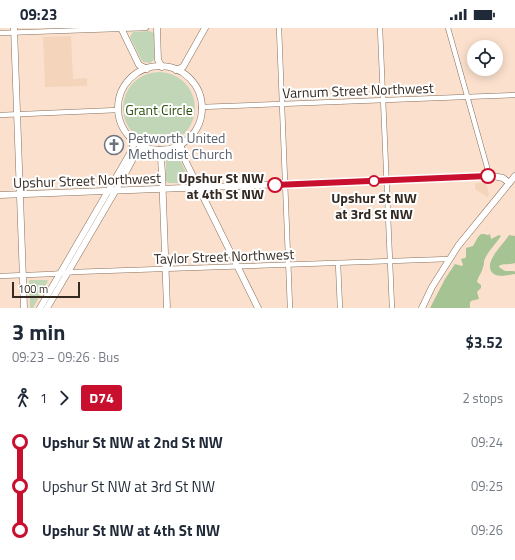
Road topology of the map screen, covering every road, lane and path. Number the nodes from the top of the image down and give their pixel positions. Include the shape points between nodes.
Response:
1 (121, 28) edge
2 (146, 28) edge
3 (157, 28) edge
4 (205, 28) edge
5 (279, 28) edge
6 (380, 28) edge
7 (448, 28) edge
8 (14, 30) edge
9 (0, 33) edge
10 (158, 60) junction
11 (139, 65) junction
12 (154, 67) junction
13 (162, 67) junction
14 (147, 69) junction
15 (180, 69) junction
16 (137, 73) junction
17 (515, 95) edge
18 (467, 97) junction
19 (383, 100) junction
20 (282, 104) junction
21 (201, 107) junction
22 (118, 110) junction
23 (17, 114) junction
24 (0, 115) edge
25 (134, 141) junction
26 (181, 144) junction
27 (145, 147) junction
28 (159, 150) junction
29 (488, 176) junction
30 (515, 176) edge
31 (386, 180) junction
32 (285, 184) junction
33 (512, 184) junction
34 (199, 188) junction
35 (163, 189) junction
36 (108, 190) junction
37 (116, 190) junction
38 (20, 194) junction
39 (0, 195) edge
40 (448, 259) junction
41 (390, 261) junction
42 (338, 263) junction
43 (289, 265) junction
44 (238, 266) junction
45 (166, 269) junction
46 (60, 273) junction
47 (68, 273) junction
48 (23, 275) junction
49 (0, 276) edge
50 (24, 308) edge
51 (40, 308) edge
52 (47, 308) edge
53 (167, 308) edge
54 (258, 308) edge
55 (290, 308) edge
56 (340, 308) edge
57 (392, 308) edge
58 (422, 308) edge

1 - 2 street
1 - 8 street
1 - 11 street
3 - 10 street
4 - 15 street
5 - 20 street
6 - 19 street
7 - 18 street
8 - 9 street
8 - 23 street
10 - 12 street
10 - 13 street
11 - 14 street
11 - 16 street
12 - 13 street
12 - 14 street
13 - 15 street
14 - 16 street
15 - 21 street via 197,90
16 - 22 street via 123,89
17 - 18 street, Varnum Street Northwest
18 - 19 street, Varnum Street Northwest
18 - 29 street
19 - 20 street, Varnum Street Northwest
19 - 31 street
20 - 21 street, Varnum Street Northwest
20 - 32 street
21 - 26 street via 196,128
22 - 23 street
22 - 25 street via 126,134
23 - 24 street
23 - 38 street
25 - 27 street
25 - 36 street via 132,150
26 - 28 street
26 - 34 street via 182,154
27 - 28 street
27 - 37 street via 136,153
28 - 35 street
29 - 31 street, Upshur Street Northwest
29 - 33 street, Upshur Street Northwest via 499,177
30 - 33 street
31 - 32 street, Upshur Street Northwest
31 - 41 street
32 - 34 street, Upshur Street Northwest
32 - 43 street
33 - 40 street
34 - 35 street, Upshur Street Northwest
34 - 44 street
35 - 37 street, Upshur Street Northwest
35 - 45 street
36 - 37 street, Upshur Street Northwest
36 - 38 street, Upshur Street Northwest
36 - 46 street
37 - 47 street
38 - 39 street, Upshur Street Northwest
38 - 48 street
40 - 41 street, Taylor Street Northwest
40 - 58 street
41 - 42 street, Taylor Street Northwest
41 - 57 street
42 - 43 street, Taylor Street Northwest
42 - 56 street
43 - 44 street, Taylor Street Northwest
43 - 55 street
44 - 45 street, Taylor Street Northwest
44 - 54 street
45 - 47 street, Taylor Street Northwest
45 - 53 street
46 - 47 street, Taylor Street Northwest
46 - 48 street, Taylor Street Northwest
46 - 51 street
47 - 52 street
48 - 49 street, Taylor Street Northwest
48 - 50 street

